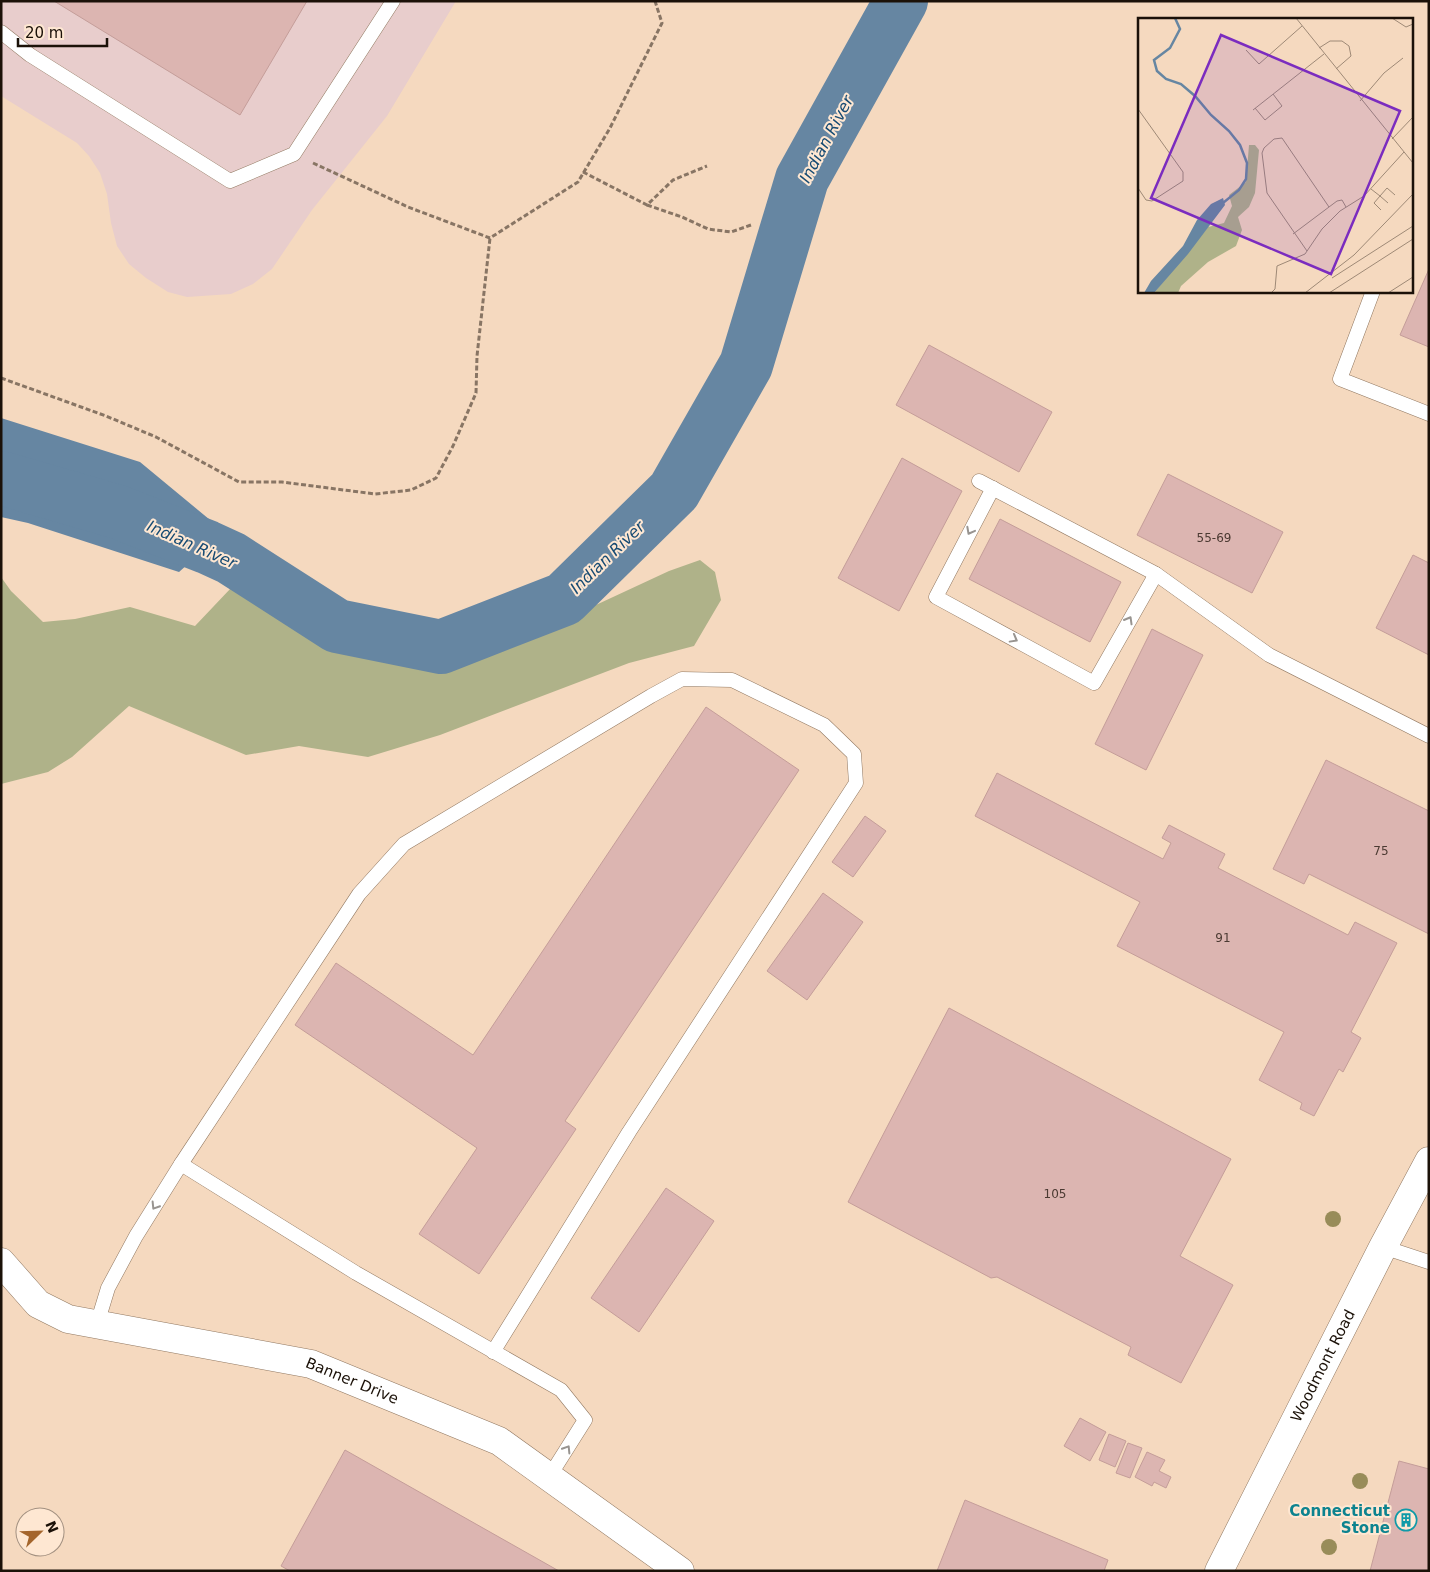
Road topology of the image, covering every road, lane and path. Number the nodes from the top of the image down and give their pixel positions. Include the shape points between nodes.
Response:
1 (393, 1) edge
2 (655, 1) edge
3 (1, 32) edge
4 (294, 154) junction
5 (707, 166) dead end
6 (583, 172) junction
7 (647, 205) junction
8 (752, 225) dead end
9 (490, 238) junction
10 (1373, 292) edge
11 (1, 378) edge
12 (1429, 414) edge
13 (979, 481) dead end
14 (993, 488) junction
15 (1156, 574) junction
16 (1429, 736) edge
17 (1429, 1161) edge
18 (181, 1164) junction
19 (1382, 1247) junction
20 (1, 1262) edge
21 (1429, 1262) edge
22 (96, 1324) junction
23 (493, 1352) junction
24 (549, 1477) junction
25 (680, 1571) edge
26 (1219, 1571) edge

1 - 4 lane
2 - 6 path via 662,22 610,128
3 - 4 lane via 30,55 230,181
4 - 9 path via 408,207
5 - 7 path via 673,180
6 - 7 path
6 - 9 path via 578,182
7 - 8 path via 708,229 731,232
9 - 11 path via 476,392 436,478 411,490 375,494 282,482 240,482 156,437
10 - 12 lane via 1340,379
13 - 14 lane
14 - 15 lane
14 -> 15 lane via 936,597 1094,683
15 - 16 lane via 1269,655
17 - 19 street, Woodmont Road
18 -> 22 lane via 108,1288
18 - 23 lane via 356,1273
18 - 23 lane via 359,894 404,844 682,679 732,680 824,725 854,754 856,782 629,1132
19 - 21 lane
19 - 26 street, Woodmont Road
20 - 22 street, Banner Drive via 38,1304 68,1319
22 - 24 street, Banner Drive via 311,1364 499,1441
24 -> 23 lane via 585,1420 561,1390
24 - 25 street, Banner Drive

